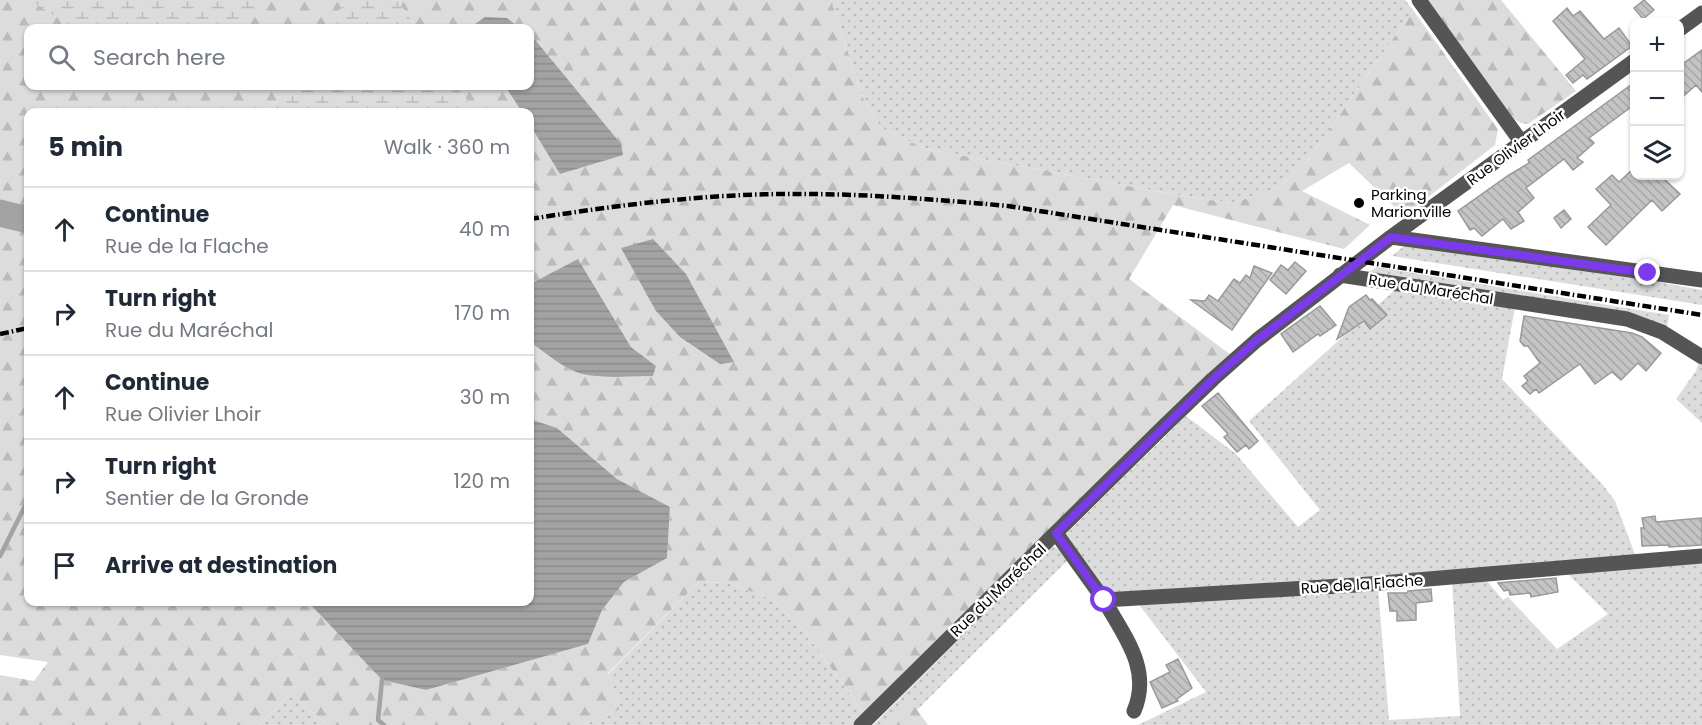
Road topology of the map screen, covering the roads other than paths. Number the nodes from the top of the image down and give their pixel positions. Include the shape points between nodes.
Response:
1 (1419, 0) edge
2 (1702, 14) edge
3 (1684, 26) edge
4 (1630, 65) edge
5 (1522, 143) junction
6 (1391, 237) junction
7 (1340, 275) junction
8 (1702, 280) edge
9 (1702, 357) edge
10 (1056, 533) junction
11 (1702, 555) edge
12 (1104, 600) junction
13 (1134, 711) dead end
14 (861, 725) edge

1 - 5 street
2 - 3 street
4 - 5 street, Rue Olivier Lhoir
5 - 6 street, Rue Olivier Lhoir
6 - 7 street, Rue Olivier Lhoir
6 - 8 street
7 - 9 street, Rue du Maréchal via 1627,320 1662,332
7 - 10 street, Rue du Maréchal via 1213,379
10 - 12 street
10 - 14 street, Rue du Maréchal
11 - 12 street, Rue de la Flache via 1357,585
12 - 13 street via 1136,660 1141,690

